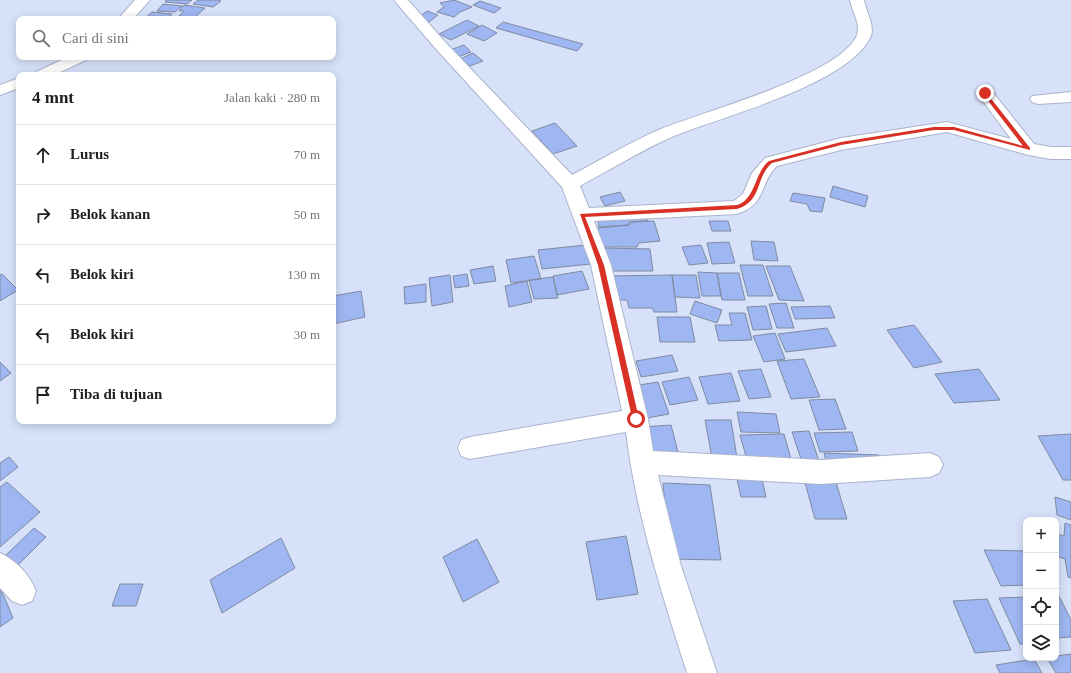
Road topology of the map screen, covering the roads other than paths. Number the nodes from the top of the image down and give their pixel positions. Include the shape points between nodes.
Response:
1 (143, 0) edge
2 (401, 0) edge
3 (857, 0) edge
4 (128, 16) edge
5 (74, 60) edge
6 (48, 72) edge
7 (16, 84) edge
8 (0, 90) edge
9 (985, 93) dead end
10 (1071, 97) edge
11 (1038, 99) dead end
12 (1028, 149) junction
13 (1071, 153) edge
14 (570, 184) junction
15 (582, 215) junction
16 (636, 419) junction
17 (470, 448) dead end
18 (642, 462) junction
19 (930, 465) dead end
20 (0, 567) edge
21 (22, 590) dead end
22 (702, 673) edge

1 - 4 street
2 - 14 street
3 - 14 street via 865,30 864,37 852,54 815,76 776,93 666,133
5 - 6 street
7 - 8 street
9 - 12 street
10 - 11 street
12 - 13 street
12 - 15 street via 954,128 934,129 841,144 771,162 764,167 751,198 737,207
14 - 15 street
15 - 16 street via 601,265
16 - 17 street
16 - 18 street
18 - 19 street via 821,472
18 - 22 street via 667,566
20 - 21 street

